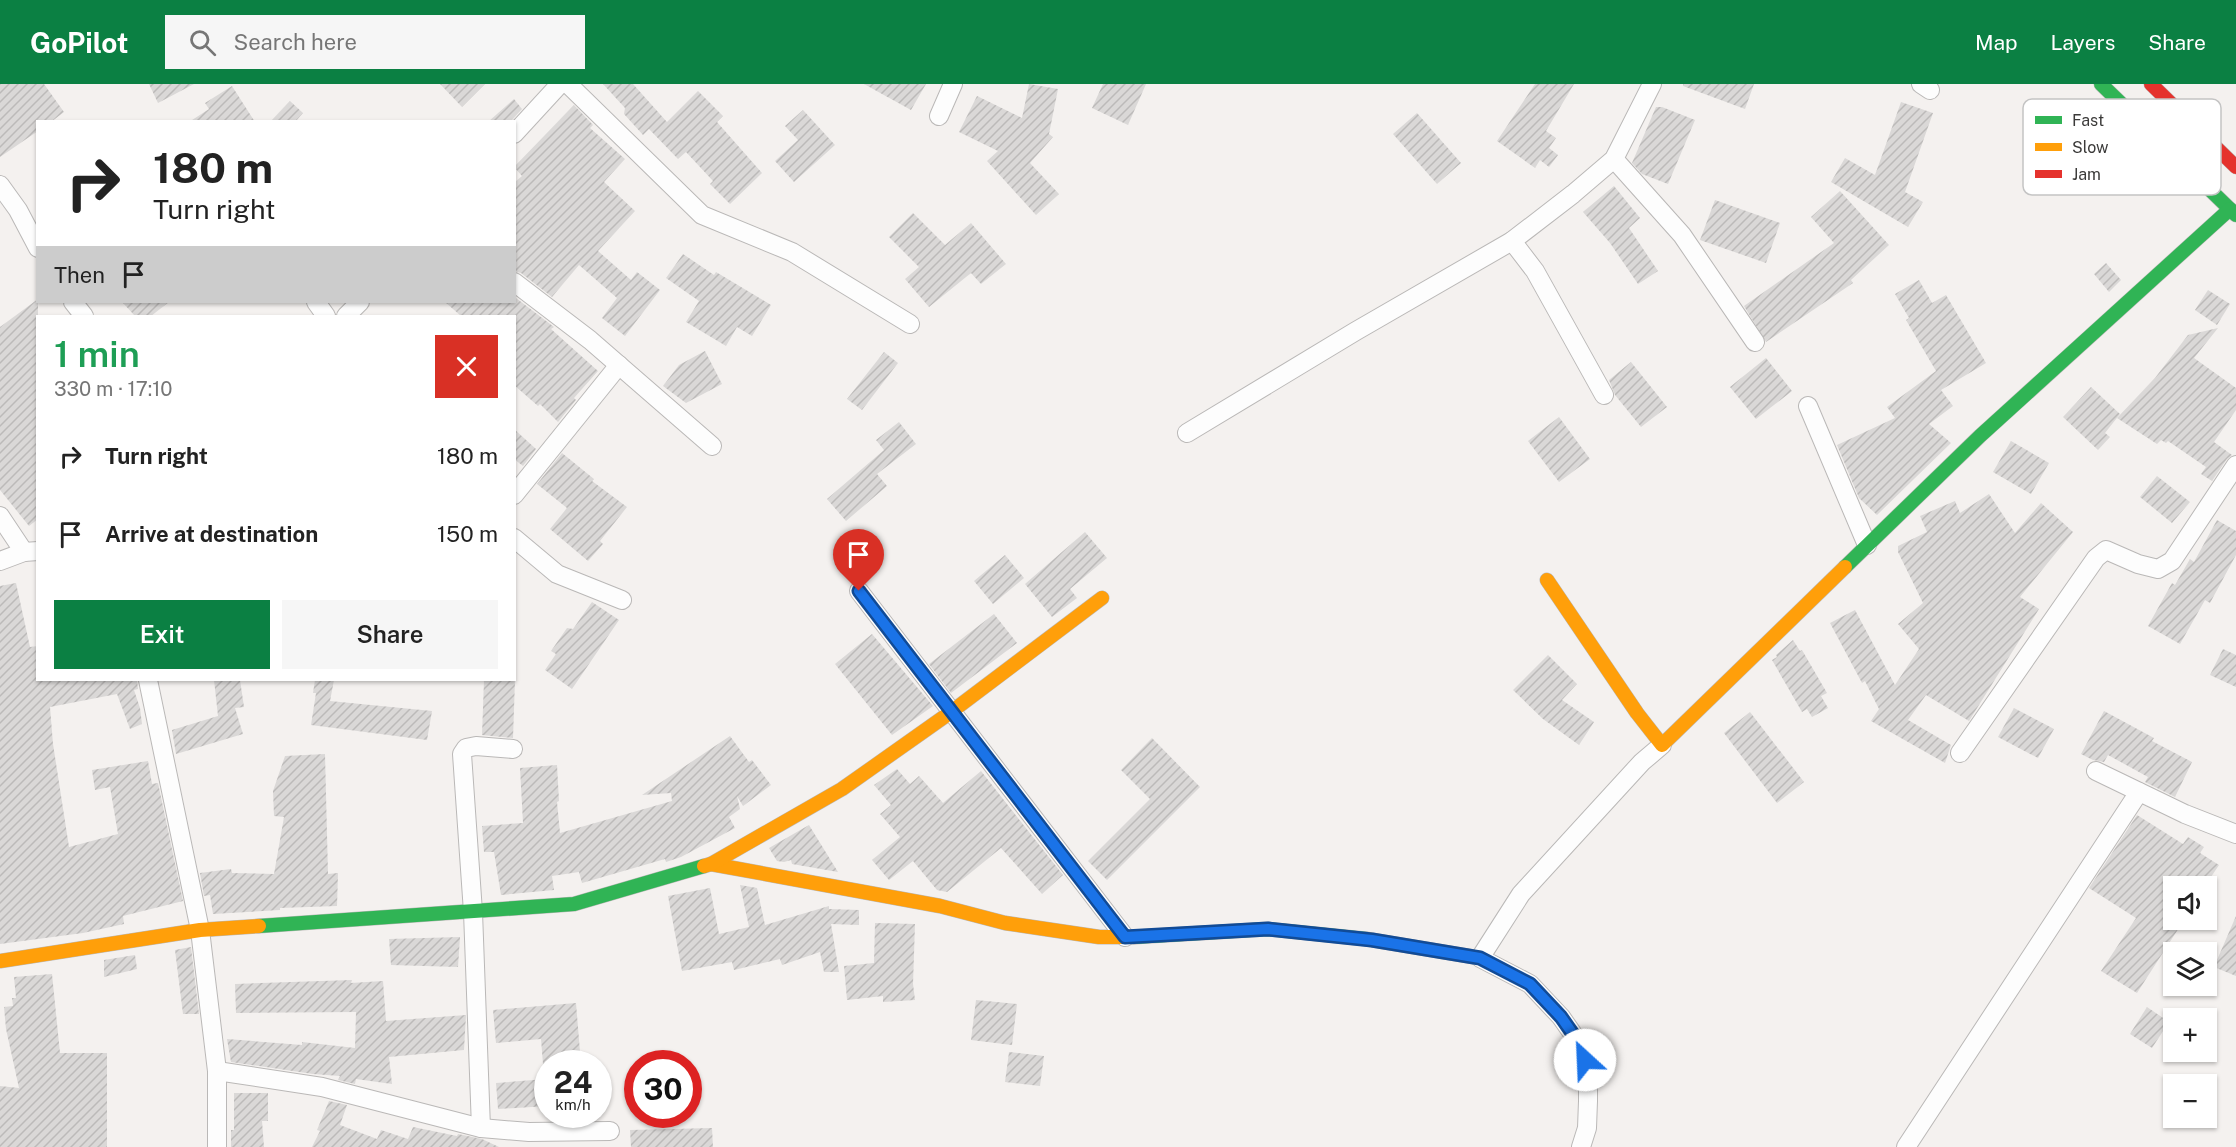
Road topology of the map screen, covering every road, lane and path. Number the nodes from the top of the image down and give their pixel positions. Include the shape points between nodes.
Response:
1 (560, 84) edge
2 (568, 84) edge
3 (953, 84) edge
4 (1652, 84) edge
5 (2101, 84) edge
6 (2151, 84) edge
7 (2116, 99) edge
8 (2166, 99) edge
9 (939, 116) dead end
10 (516, 132) edge
11 (2221, 152) edge
12 (1614, 159) junction
13 (2236, 167) edge
14 (0, 184) edge
15 (2215, 195) edge
16 (2233, 212) edge
17 (1512, 242) junction
18 (36, 244) edge
19 (516, 284) edge
20 (74, 303) edge
21 (359, 303) edge
22 (83, 315) edge
23 (347, 315) edge
24 (910, 324) dead end
25 (1755, 342) dead end
26 (619, 364) junction
27 (1604, 395) dead end
28 (1808, 406) dead end
29 (1187, 433) dead end
30 (712, 446) dead end
31 (2236, 465) edge
32 (516, 493) edge
33 (0, 516) edge
34 (516, 540) edge
35 (1867, 545) junction
36 (31, 551) edge
37 (0, 561) edge
38 (1547, 580) dead end
39 (859, 591) dead end
40 (1102, 598) dead end
41 (622, 600) dead end
42 (148, 681) edge
43 (951, 712) junction
44 (1662, 745) junction
45 (513, 749) dead end
46 (1960, 753) dead end
47 (2096, 771) dead end
48 (2139, 792) junction
49 (2236, 834) edge
50 (711, 864) junction
51 (473, 912) junction
52 (200, 930) junction
53 (1125, 937) junction
54 (1480, 958) junction
55 (0, 961) edge
56 (217, 1071) junction
57 (481, 1128) junction
58 (610, 1131) dead end
59 (217, 1147) edge
60 (1581, 1147) edge
61 (1906, 1147) edge

1 - 10 street
2 - 24 street via 702,215 792,252
3 - 9 street
4 - 12 street
5 - 7 street
6 - 8 street
11 - 13 street
12 - 17 street
12 - 25 street via 1682,235
14 - 18 street
15 - 16 street
16 - 35 street via 1980,436
17 - 27 street via 1535,271
17 - 29 street
19 - 26 street
20 - 22 street
21 - 23 street
26 - 30 street
26 - 32 street
28 - 35 street
31 - 46 street via 2172,561 2158,569 2106,550 2096,558
33 - 36 street
34 - 41 street via 557,574
35 - 44 street
36 - 37 street
38 - 44 street
39 - 43 street
40 - 43 street
42 - 52 street
43 - 50 street via 842,789
43 - 53 street
44 - 54 street via 1521,894
45 - 51 street via 476,746 466,748 462,754
47 - 48 street
48 - 49 street
48 - 61 street
50 - 51 street via 574,904
50 - 53 street via 940,906 1005,923 1099,937
51 - 52 street
51 - 57 street
52 - 55 street
52 - 56 street
53 - 54 street via 1268,929 1372,940
54 - 60 street via 1530,984 1582,1047 1588,1073 1588,1101 1587,1128
56 - 57 street via 322,1087
56 - 59 street
57 - 58 street

